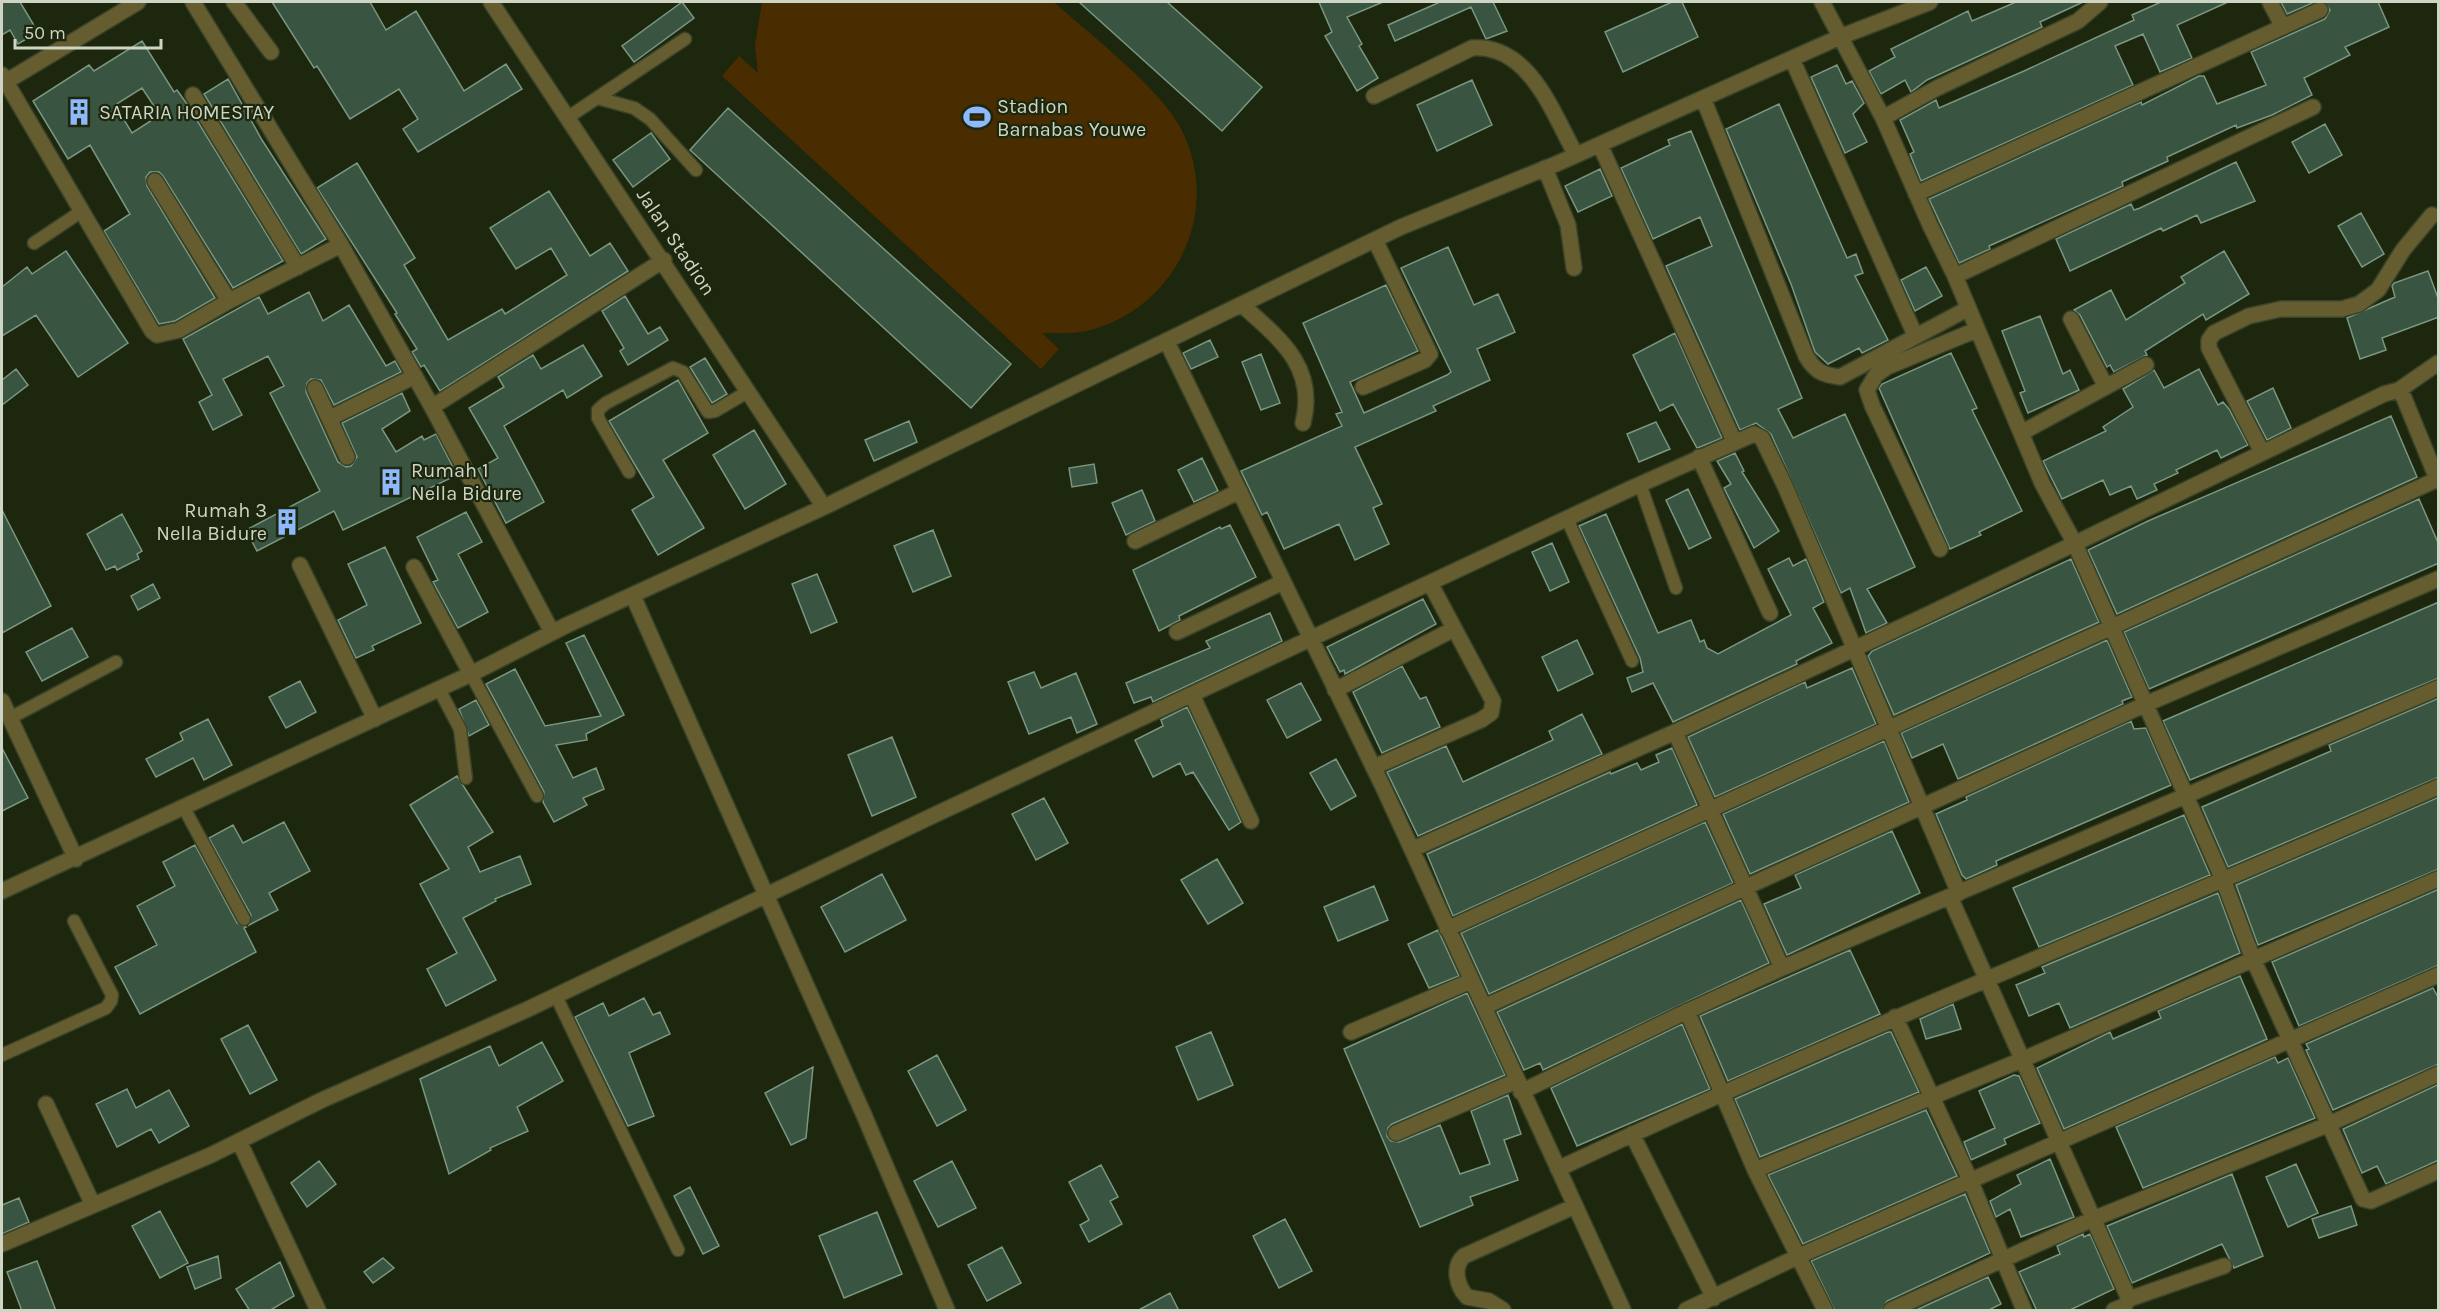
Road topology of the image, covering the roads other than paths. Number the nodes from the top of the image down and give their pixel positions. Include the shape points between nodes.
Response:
1 (138, 2) edge
2 (194, 2) edge
3 (234, 2) edge
4 (491, 2) edge
5 (1822, 2) edge
6 (1930, 2) edge
7 (2100, 2) edge
8 (2270, 2) edge
9 (2320, 10) dead end
10 (2283, 27) junction
11 (1840, 37) junction
12 (685, 39) dead end
13 (271, 52) dead end
14 (1792, 59) junction
15 (3, 80) edge
16 (193, 95) dead end
17 (1374, 96) dead end
18 (597, 98) junction
19 (1703, 98) junction
20 (2313, 107) dead end
21 (1883, 117) junction
22 (567, 118) junction
23 (1600, 145) junction
24 (1576, 155) junction
25 (1545, 168) junction
26 (696, 170) dead end
27 (155, 181) dead end
28 (1916, 194) junction
29 (82, 211) junction
30 (2432, 215) dead end
31 (1375, 240) junction
32 (34, 243) dead end
33 (341, 245) junction
34 (664, 260) junction
35 (298, 267) junction
36 (1574, 268) dead end
37 (1955, 276) junction
38 (229, 301) junction
39 (1242, 305) junction
40 (1967, 309) junction
41 (2071, 319) dead end
42 (1976, 330) junction
43 (1915, 336) junction
44 (1167, 342) junction
45 (2439, 363) edge
46 (2146, 365) dead end
47 (414, 376) junction
48 (1363, 387) dead end
49 (2106, 387) junction
50 (315, 388) dead end
51 (2399, 390) junction
52 (749, 391) junction
53 (432, 407) junction
54 (330, 418) junction
55 (1303, 423) dead end
56 (2022, 433) junction
57 (1734, 441) junction
58 (2262, 452) junction
59 (346, 457) dead end
60 (1699, 457) junction
61 (629, 472) dead end
62 (2438, 480) edge
63 (1640, 484) junction
64 (1240, 491) junction
65 (824, 507) junction
66 (1567, 519) junction
67 (1135, 541) dead end
68 (2075, 544) junction
69 (1940, 549) dead end
70 (300, 565) dead end
71 (414, 567) dead end
72 (2439, 579) edge
73 (1284, 582) junction
74 (1430, 583) junction
75 (1676, 588) dead end
76 (633, 596) junction
77 (1770, 613) dead end
78 (2111, 627) junction
79 (1454, 630) junction
80 (552, 632) junction
81 (1177, 632) dead end
82 (1310, 640) junction
83 (1856, 648) junction
84 (1632, 661) dead end
85 (116, 662) dead end
86 (471, 674) junction
87 (2439, 688) edge
88 (439, 689) junction
89 (1335, 690) junction
90 (1192, 695) junction
91 (2, 701) edge
92 (2146, 704) junction
93 (10, 718) junction
94 (375, 719) junction
95 (1887, 728) junction
96 (1676, 732) junction
97 (1374, 768) junction
98 (466, 778) dead end
99 (2439, 787) edge
100 (537, 796) dead end
101 (2185, 796) junction
102 (184, 808) junction
103 (1921, 808) junction
104 (1712, 809) junction
105 (1251, 821) dead end
106 (1413, 849) junction
107 (76, 859) junction
108 (2439, 879) edge
109 (2224, 882) junction
110 (1746, 888) junction
111 (2, 891) edge
112 (1954, 895) junction
113 (765, 896) junction
114 (244, 919) dead end
115 (74, 921) dead end
116 (1447, 929) junction
117 (2253, 959) junction
118 (1782, 968) junction
119 (2439, 975) edge
120 (1988, 977) junction
121 (1471, 981) junction
122 (556, 996) junction
123 (1484, 1008) junction
124 (1687, 1011) junction
125 (1895, 1017) junction
126 (1351, 1032) dead end
127 (2293, 1041) junction
128 (2, 1055) edge
129 (2024, 1059) junction
130 (2439, 1074) edge
131 (1519, 1087) junction
132 (1720, 1094) junction
133 (1932, 1096) junction
134 (46, 1104) dead end
135 (2327, 1125) junction
136 (1396, 1133) dead end
137 (1632, 1134) junction
138 (239, 1141) junction
139 (2059, 1142) junction
140 (1558, 1169) junction
141 (1755, 1170) junction
142 (2439, 1171) edge
143 (1971, 1182) junction
144 (93, 1205) junction
145 (1575, 1206) junction
146 (2093, 1219) junction
147 (2, 1244) edge
148 (678, 1250) dead end
149 (1799, 1256) junction
150 (2004, 1258) junction
151 (2224, 1266) dead end
152 (1714, 1298) junction
153 (2129, 1299) junction
154 (318, 1311) edge
155 (947, 1311) edge
156 (1503, 1311) edge
157 (1623, 1311) edge
158 (1686, 1311) edge
159 (1825, 1311) edge
160 (1891, 1311) edge
161 (2025, 1311) edge
162 (2114, 1311) edge

1 - 15 street
2 - 33 street
3 - 13 street
4 - 22 street, Jalan Stadion
5 - 11 street
6 - 11 street
7 - 21 street via 2078,21
8 - 10 street
9 - 10 street
10 - 28 street
11 - 14 street
11 - 21 street
12 - 18 lane
14 - 19 street
14 - 43 street
15 - 29 street
16 - 35 street
17 - 24 street via 1472,48 1487,47 1503,52 1533,78
18 - 22 lane
18 - 26 lane via 633,108 650,119
19 - 23 street
19 - 43 street via 1814,369 1840,377
20 - 37 street
21 - 28 street
22 - 34 street, Jalan Stadion
23 - 24 street
23 - 57 street
24 - 25 street
25 - 31 street
25 - 36 street via 1568,225
27 - 38 street
28 - 37 street
29 - 32 lane
29 - 38 street via 155,333 162,336 179,330
30 - 58 street via 2403,250 2378,290 2359,304 2342,309 2281,309 2249,316 2214,333 2209,348
31 - 39 street
31 - 48 street via 1430,354 1425,360
33 - 35 street
33 - 47 street
34 - 52 street, Jalan Stadion
34 - 53 street
35 - 38 street
37 - 40 street
39 - 44 street
39 - 55 street via 1277,335 1304,376 1308,402
40 - 42 street
40 - 43 street
41 - 49 street
42 - 56 street
42 - 69 street via 1887,367 1876,375 1867,390
44 - 64 street
44 - 65 street
45 - 51 street
46 - 49 street
47 - 53 street
47 - 54 street
49 - 56 street
50 - 54 street
51 - 58 street
51 - 62 street
52 - 61 lane via 708,412 682,372 674,368 606,404 598,410 598,418
52 - 65 street, Jalan Stadion
53 - 80 street
54 - 59 street
56 - 68 street via 2042,483
57 - 60 street
57 - 83 street via 1754,434 1762,438
58 - 68 street
60 - 63 street
60 - 77 street
62 - 78 street
63 - 66 street
63 - 75 lane
64 - 67 street
64 - 73 street
65 - 76 street
66 - 74 street
66 - 84 lane
68 - 78 street
68 - 83 street
70 - 94 street
71 - 86 street
72 - 92 street
73 - 81 street
73 - 82 street
74 - 79 street
74 - 82 street
76 - 80 street
76 - 113 street
78 - 92 street
78 - 95 street
79 - 89 street
79 - 97 street via 1493,701 1491,713
80 - 86 street
82 - 89 street
82 - 90 street
83 - 95 street
83 - 96 street
85 - 93 lane
86 - 88 street
86 - 100 lane
87 - 101 street
88 - 94 street
88 - 98 lane via 460,729
89 - 97 street
90 - 105 street
90 - 113 street
91 - 93 street
92 - 101 street
92 - 103 street
93 - 107 street
94 - 102 street
95 - 103 street
95 - 104 street
96 - 104 street
96 - 106 street
97 - 106 street
99 - 109 street
101 - 109 street
101 - 112 street
102 - 107 street
102 - 114 lane
103 - 110 street
103 - 112 street
104 - 110 street
104 - 116 street
106 - 116 street
107 - 111 street
108 - 117 street
109 - 117 street
109 - 120 street
110 - 118 street
110 - 123 street
112 - 118 street
112 - 120 street
113 - 122 street
113 - 155 street
115 - 128 lane via 112,995 111,1001 106,1008
116 - 121 street
117 - 127 street
117 - 129 street
118 - 124 street
119 - 127 street
120 - 125 street
120 - 129 street
121 - 123 street
121 - 126 street
122 - 138 street
122 - 148 lane
123 - 131 street
124 - 131 street
124 - 132 street
125 - 132 street
125 - 133 street
127 - 135 street
127 - 139 street
129 - 133 street
129 - 139 street
130 - 135 street
131 - 136 street
131 - 140 street
132 - 137 street
132 - 141 street
133 - 141 street
133 - 143 street
134 - 144 street
135 - 142 street via 2363,1199 2371,1201
135 - 146 street
137 - 140 street
137 - 152 street
138 - 144 street
138 - 154 street
139 - 143 street
139 - 146 street
140 - 145 street
141 - 149 street
143 - 149 street
143 - 150 street
144 - 147 street
145 - 156 street via 1459,1261 1460,1287 1467,1297 1489,1301
145 - 157 street
146 - 150 street
146 - 153 street
149 - 152 street
149 - 159 street
150 - 160 street
150 - 161 street
151 - 153 street
152 - 158 street
153 - 162 street

